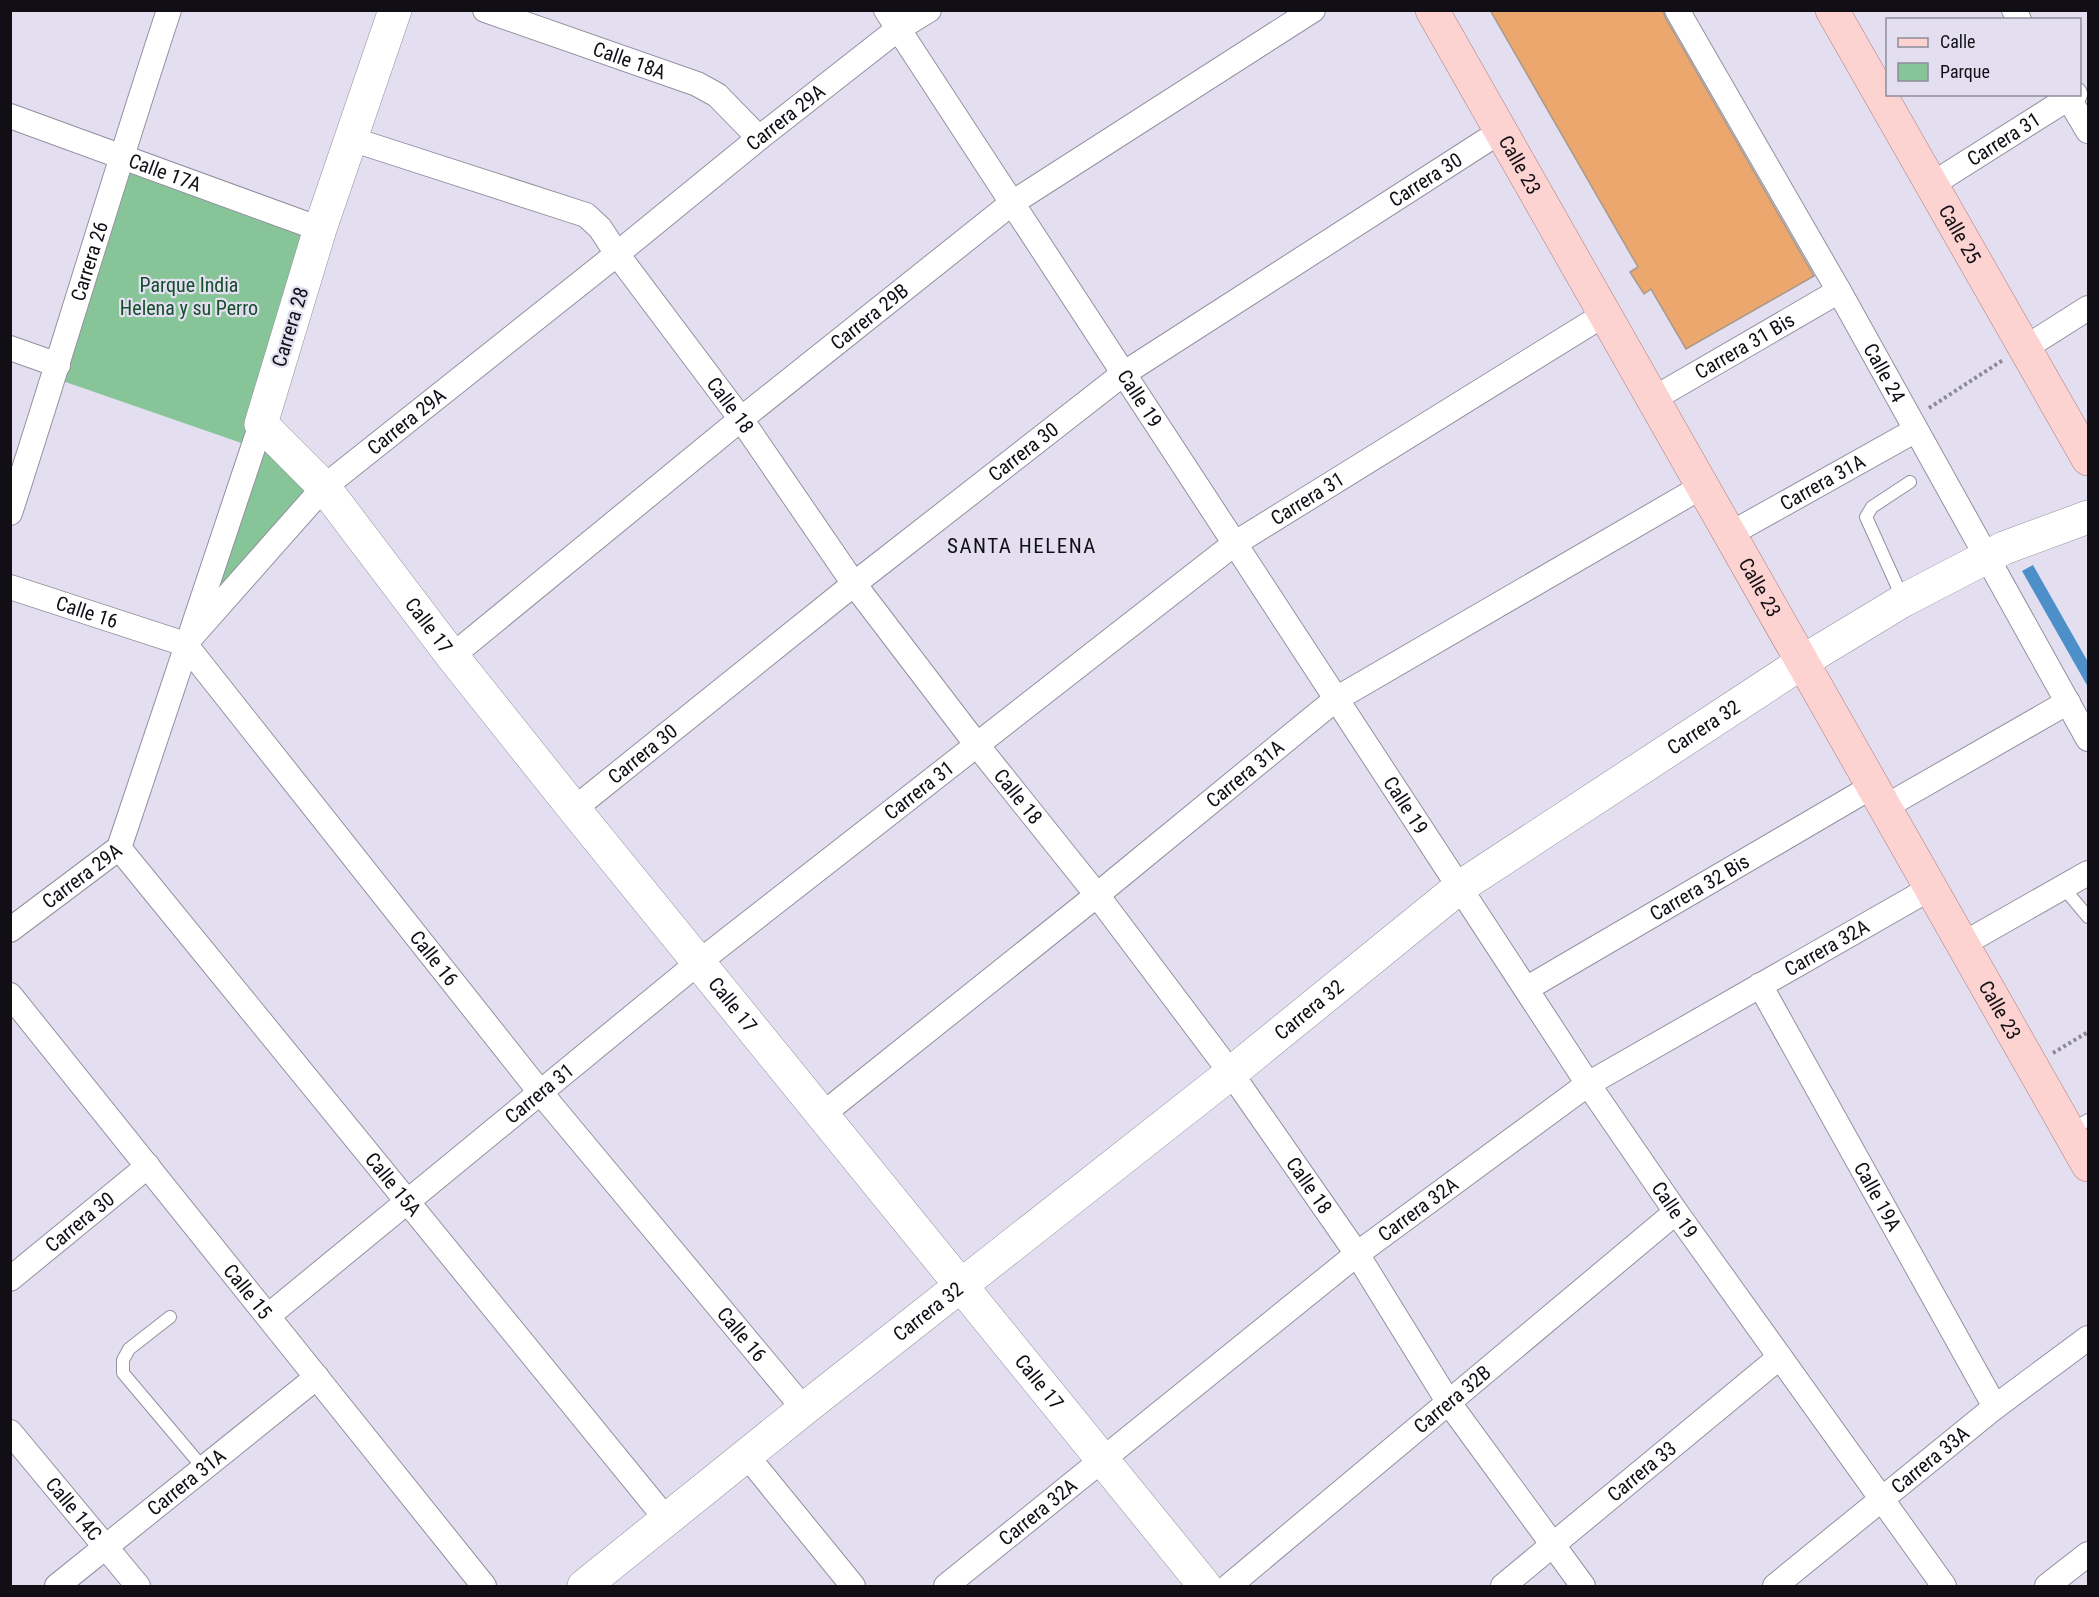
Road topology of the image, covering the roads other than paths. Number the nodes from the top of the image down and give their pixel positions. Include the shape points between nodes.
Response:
1 (169, 10) edge
2 (395, 10) edge
3 (484, 10) edge
4 (929, 10) edge
5 (1313, 10) edge
6 (1432, 10) edge
7 (1677, 10) edge
8 (1832, 10) edge
9 (892, 20) edge
10 (2070, 96) edge
11 (2076, 96) edge
12 (10, 116) edge
13 (1501, 131) junction
14 (2088, 131) edge
15 (759, 138) junction
16 (351, 140) junction
17 (121, 157) junction
18 (1931, 184) junction
19 (1012, 203) junction
20 (320, 229) junction
21 (617, 254) junction
22 (1839, 291) junction
23 (2088, 308) edge
24 (1605, 314) junction
25 (10, 348) edge
26 (2025, 348) junction
27 (58, 365) junction
28 (1123, 374) junction
29 (1653, 399) junction
30 (741, 419) junction
31 (261, 424) junction
32 (1914, 425) junction
33 (2088, 459) edge
34 (1910, 482) dead end
35 (1702, 486) junction
36 (324, 487) junction
37 (10, 513) edge
38 (2088, 517) edge
39 (1730, 534) junction
40 (1234, 544) junction
41 (1995, 552) junction
42 (854, 584) junction
43 (10, 588) edge
44 (1904, 600) junction
45 (185, 644) junction
46 (452, 656) junction
47 (1803, 662) junction
48 (1336, 699) junction
49 (2068, 702) junction
50 (2088, 739) edge
51 (977, 745) junction
52 (1879, 796) junction
53 (574, 810) junction
54 (118, 848) junction
55 (2088, 873) edge
56 (1460, 887) junction
57 (2063, 887) junction
58 (1931, 888) junction
59 (1097, 895) junction
60 (2088, 917) edge
61 (10, 930) edge
62 (1963, 944) junction
63 (699, 962) junction
64 (1760, 985) junction
65 (1526, 989) junction
66 (10, 995) edge
67 (1231, 1073) junction
68 (1588, 1084) junction
69 (540, 1092) junction
70 (823, 1114) junction
71 (2079, 1125) edge
72 (2088, 1165) edge
73 (148, 1166) junction
74 (408, 1201) junction
75 (1676, 1212) junction
76 (1357, 1254) junction
77 (10, 1279) edge
78 (962, 1286) junction
79 (268, 1316) junction
80 (170, 1317) dead end
81 (2088, 1338) edge
82 (1780, 1357) junction
83 (317, 1377) junction
84 (1449, 1402) junction
85 (1995, 1407) junction
86 (804, 1409) junction
87 (10, 1432) edge
88 (747, 1456) junction
89 (1103, 1460) junction
90 (204, 1469) junction
91 (1882, 1500) junction
92 (667, 1520) junction
93 (1552, 1545) junction
94 (107, 1546) junction
95 (2088, 1554) edge
96 (57, 1587) edge
97 (138, 1587) edge
98 (484, 1587) edge
99 (584, 1587) edge
100 (853, 1587) edge
101 (946, 1587) edge
102 (1205, 1587) edge
103 (1228, 1587) edge
104 (1503, 1587) edge
105 (1583, 1587) edge
106 (1775, 1587) edge
107 (1944, 1587) edge
108 (2047, 1587) edge

1 - 17 street, Carrera 26
2 - 16 street, Carrera 28
3 - 15 street, Calle 18A via 697,84 717,95
4 - 9 street, Carrera 29A
5 - 19 street, Carrera 29B
6 - 13 main road, Calle 23
7 - 22 street, Calle 24
8 - 18 main road, Calle 25
9 - 15 street, Carrera 29A
9 - 19 street, Calle 19
10 - 18 street, Carrera 31
11 - 14 street
12 - 17 street, Calle 17A
13 - 24 main road, Calle 23
13 - 28 street, Carrera 30
15 - 21 street, Carrera 29A
16 - 20 street, Carrera 28
16 - 21 street, Calle 18 via 586,215
17 - 20 street, Calle 17A
17 - 27 street, Carrera 26
18 - 26 main road, Calle 25
19 - 28 street, Calle 19
19 - 30 street, Carrera 29B
20 - 31 street, Carrera 28
21 - 30 street, Calle 18
21 - 36 street, Carrera 29A
22 - 29 street, Carrera 31 Bis
22 - 32 street, Calle 24
23 - 26 street
24 - 29 main road, Calle 23
24 - 40 street, Carrera 31
25 - 27 street
26 - 33 main road, Calle 25
27 - 37 street, Carrera 26
28 - 40 street, Calle 19
28 - 42 street, Carrera 30
29 - 35 main road, Calle 23
30 - 42 street, Calle 18
30 - 46 street, Carrera 29B
31 - 36 street, Calle 17
31 - 45 street, Carrera 28
32 - 39 street, Carrera 31A
32 - 41 street, Calle 24
34 - 44 lane via 1872,507 1866,517
35 - 39 main road, Calle 23
35 - 48 street, Carrera 31A
36 - 45 street, Carrera 29A
36 - 46 street, Calle 17
38 - 41 street, Carrera 32
39 - 47 main road, Calle 23
40 - 48 street, Calle 19
40 - 51 street, Carrera 31
41 - 44 street, Carrera 32
41 - 49 street, Calle 24
42 - 51 street, Calle 18
42 - 53 street, Carrera 30
43 - 45 street, Calle 16
44 - 47 street, Carrera 32
45 - 54 street, Carrera 29A
45 - 69 street, Calle 16
46 - 53 street, Calle 17
47 - 52 main road, Calle 23
47 - 56 street, Carrera 32
48 - 56 street, Calle 19
48 - 59 street, Carrera 31A
49 - 50 street, Calle 24
49 - 52 street, Carrera 32 Bis
51 - 59 street, Calle 18
51 - 63 street, Carrera 31
52 - 58 main road, Calle 23
52 - 65 street, Carrera 32 Bis
53 - 63 street, Calle 17
54 - 61 street, Carrera 29A
54 - 74 street, Calle 15A
55 - 57 street
56 - 65 street, Calle 19
56 - 67 street, Carrera 32
57 - 60 lane
57 - 62 street
58 - 62 main road, Calle 23
58 - 64 street, Carrera 32A
59 - 67 street, Calle 18
59 - 70 street, Carrera 31A
62 - 71 main road, Calle 23 via 2033,1067
63 - 69 street, Carrera 31
63 - 70 street, Calle 17
64 - 68 street, Carrera 32A
64 - 85 street, Calle 19A
65 - 68 street, Calle 19
66 - 73 street, Calle 15
67 - 76 street, Calle 18
67 - 78 street, Carrera 32
68 - 75 street, Calle 19
68 - 76 street, Carrera 32A
69 - 74 street, Carrera 31
69 - 86 street, Calle 16
70 - 78 street, Calle 17
71 - 72 main road, Calle 23
73 - 77 street, Carrera 30
73 - 79 street, Calle 15
74 - 79 street, Carrera 31
74 - 92 street, Calle 15A
75 - 82 street, Calle 19
75 - 84 street, Carrera 32B
76 - 84 street, Calle 18
76 - 89 street, Carrera 32A
78 - 86 street, Carrera 32
78 - 89 street, Calle 17
79 - 83 street, Calle 15
80 - 90 lane via 129,1349 123,1360 123,1373
81 - 85 street, Carrera 33A
82 - 91 street, Calle 19
82 - 93 street, Carrera 33
83 - 90 street, Carrera 31A
83 - 98 street, Calle 15
84 - 93 street, Calle 18
84 - 103 street, Carrera 32B
85 - 91 street, Carrera 33A
86 - 88 street, Carrera 32
87 - 94 street, Calle 14C
88 - 92 street, Carrera 32
88 - 100 street
89 - 101 street, Carrera 32A
89 - 102 street, Calle 17
90 - 94 street, Carrera 31A
91 - 106 street, Carrera 33A
91 - 107 street, Calle 19
92 - 99 street, Carrera 32
93 - 104 street, Carrera 33
93 - 105 street, Calle 18
94 - 96 street, Carrera 31A
94 - 97 street, Calle 14C
95 - 108 street

